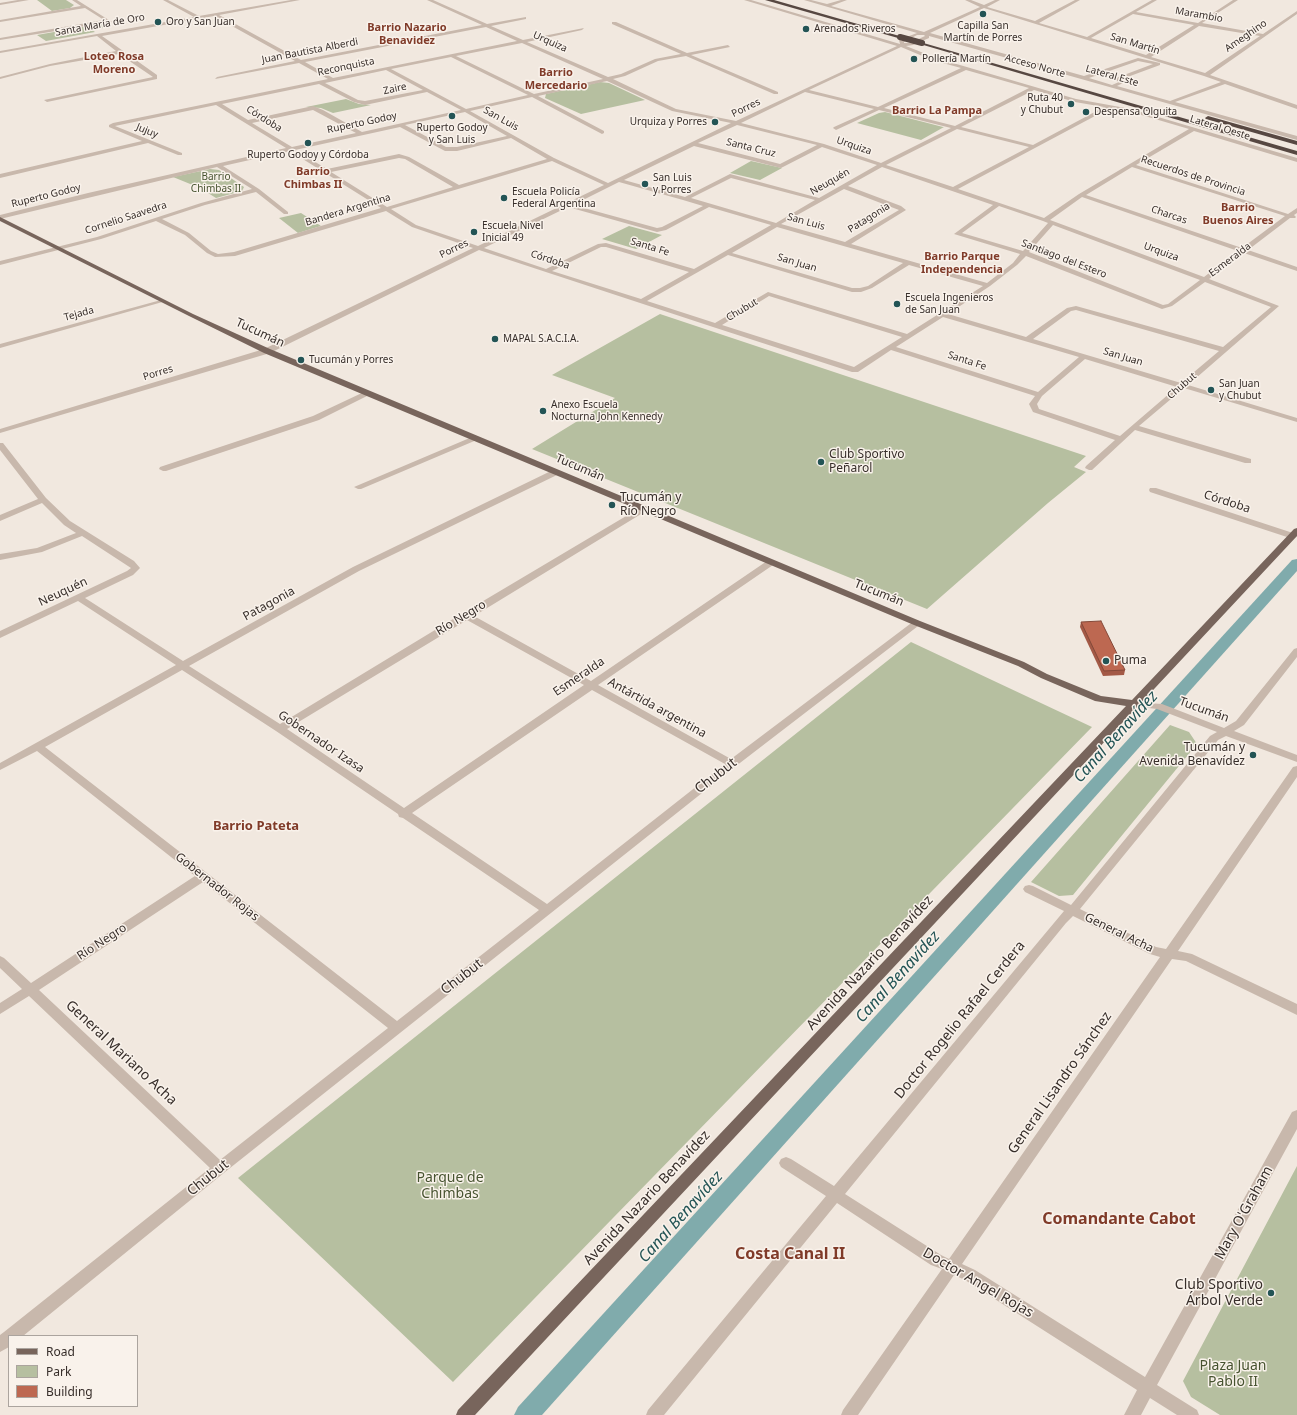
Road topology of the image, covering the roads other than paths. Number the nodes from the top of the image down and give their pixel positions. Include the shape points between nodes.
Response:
1 (28, 0) edge
2 (74, 0) edge
3 (298, 0) edge
4 (430, 0) edge
5 (746, 0) edge
6 (758, 0) edge
7 (768, 0) edge
8 (780, 0) edge
9 (806, 0) edge
10 (845, 0) edge
11 (967, 0) edge
12 (998, 0) edge
13 (1076, 0) edge
14 (1154, 0) edge
15 (1222, 0) edge
16 (168, 1) edge
17 (177, 1) dead end
18 (1234, 1) edge
19 (800, 2) dead end
20 (0, 4) edge
21 (826, 6) junction
22 (86, 7) junction
23 (983, 7) junction
24 (1297, 12) edge
25 (1132, 13) junction
26 (214, 14) junction
27 (198, 17) junction
28 (524, 18) dead end
29 (833, 18) junction
30 (0, 21) edge
31 (108, 21) junction
32 (614, 23) dead end
33 (1035, 23) junction
34 (113, 24) dead end
35 (866, 24) junction
36 (1198, 24) junction
37 (486, 25) junction
38 (118, 27) dead end
39 (582, 29) dead end
40 (123, 30) junction
41 (927, 33) junction
42 (98, 35) junction
43 (1263, 35) junction
44 (903, 36) junction
45 (0, 39) edge
46 (1087, 39) junction
47 (522, 40) junction
48 (924, 42) junction
49 (902, 45) junction
50 (728, 46) dead end
51 (0, 52) edge
52 (120, 52) junction
53 (687, 54) junction
54 (450, 55) junction
55 (1147, 57) junction
56 (300, 62) junction
57 (385, 68) junction
58 (966, 68) junction
59 (1206, 75) junction
60 (0, 78) edge
61 (217, 78) dead end
62 (608, 78) junction
63 (1084, 78) junction
64 (331, 79) junction
65 (320, 82) junction
66 (1225, 82) junction
67 (1113, 86) junction
68 (1034, 88) junction
69 (428, 90) junction
70 (804, 90) junction
71 (776, 93) dead end
72 (532, 95) junction
73 (1102, 96) junction
74 (47, 100) dead end
75 (1171, 102) junction
76 (217, 103) junction
77 (1146, 104) junction
78 (1110, 106) junction
79 (1297, 107) edge
80 (878, 108) junction
81 (465, 110) junction
82 (247, 122) junction
83 (115, 124) joint
84 (399, 124) junction
85 (737, 124) junction
86 (836, 128) dead end
87 (955, 128) junction
88 (1193, 129) junction
89 (602, 132) dead end
90 (360, 133) junction
91 (512, 136) junction
92 (1297, 138) edge
93 (148, 141) junction
94 (1297, 143) edge
95 (694, 144) junction
96 (822, 145) junction
97 (1032, 146) junction
98 (1297, 148) edge
99 (290, 149) junction
100 (1297, 153) edge
101 (180, 154) dead end
102 (1297, 158) edge
103 (552, 159) junction
104 (218, 165) junction
105 (881, 165) junction
106 (1130, 166) junction
107 (328, 171) junction
108 (0, 176) edge
109 (619, 180) junction
110 (609, 185) junction
111 (458, 187) junction
112 (845, 187) junction
113 (954, 189) junction
114 (257, 190) junction
115 (1081, 195) junction
116 (685, 199) junction
117 (822, 200) junction
118 (998, 204) junction
119 (568, 205) junction
120 (709, 205) junction
121 (387, 209) junction
122 (1297, 210) edge
123 (286, 212) dead end
124 (1289, 216) junction
125 (0, 218) edge
126 (1297, 219) edge
127 (156, 220) junction
128 (1048, 221) junction
129 (777, 225) junction
130 (847, 244) junction
131 (478, 248) junction
132 (60, 249) junction
133 (1243, 250) junction
134 (727, 253) junction
135 (1024, 254) junction
136 (909, 262) junction
137 (0, 264) edge
138 (1297, 269) edge
139 (546, 271) junction
140 (694, 271) junction
141 (1205, 279) junction
142 (988, 285) junction
143 (163, 302) junction
144 (641, 302) junction
145 (1276, 306) joint
146 (1162, 307) joint
147 (942, 314) junction
148 (715, 326) junction
149 (906, 336) junction
150 (1028, 339) junction
151 (0, 346) edge
152 (889, 347) junction
153 (1224, 350) junction
154 (267, 351) junction
155 (1084, 356) junction
156 (1182, 385) junction
157 (367, 394) junction
158 (1039, 395) junction
159 (1297, 420) edge
160 (1134, 427) junction
161 (0, 431) edge
162 (475, 439) junction
163 (1121, 439) junction
164 (1, 449) edge
165 (1248, 462) dead end
166 (1089, 468) dead end
167 (162, 469) dead end
168 (556, 472) junction
169 (358, 487) dead end
170 (1153, 490) dead end
171 (43, 500) junction
172 (643, 509) junction
173 (0, 518) edge
174 (83, 534) junction
175 (1295, 534) edge
176 (0, 557) edge
177 (770, 563) junction
178 (78, 598) junction
179 (466, 615) junction
180 (917, 623) junction
181 (0, 635) edge
182 (1297, 652) edge
183 (183, 665) junction
184 (590, 686) junction
185 (1136, 704) junction
186 (280, 729) junction
187 (1225, 731) junction
188 (38, 746) junction
189 (1297, 759) edge
190 (732, 764) junction
191 (0, 767) edge
192 (1297, 769) edge
193 (403, 814) junction
194 (203, 876) junction
195 (1029, 889) dead end
196 (547, 910) junction
197 (1072, 910) junction
198 (1169, 954) junction
199 (0, 961) edge
200 (30, 989) junction
201 (0, 1009) edge
202 (1297, 1010) edge
203 (397, 1028) junction
204 (1297, 1116) edge
205 (786, 1162) dead end
206 (220, 1168) junction
207 (836, 1195) junction
208 (952, 1267) junction
209 (12, 1335) edge
210 (8, 1339) edge
211 (0, 1345) edge
212 (1148, 1388) junction
213 (464, 1415) edge
214 (654, 1415) edge
215 (849, 1415) edge
216 (1132, 1415) edge
217 (1191, 1415) edge

1 - 20 street
2 - 22 street
3 - 26 street, Santa María de Oro
4 - 37 street, Urquiza
5 - 49 street, Lateral Oeste
6 - 29 highway
7 - 29 highway, Acceso Norte
8 - 35 highway, Acceso Norte
9 - 21 street, Lateral Este
10 - 21 street
11 - 23 street, San Martín
12 - 23 street, Porres
13 - 33 street
14 - 25 street
15 - 18 street
16 - 17 street
16 - 27 street
18 - 36 street
19 - 35 highway
21 - 41 street, Lateral Este
22 - 30 street
22 - 31 street
23 - 33 street, San Martín
23 - 41 street, Porres
24 - 43 street, Ameghino
25 - 36 street, Marambio
25 - 46 street
26 - 27 street, Santa María de Oro
26 - 56 street
27 - 40 street, Santa María de Oro
28 - 37 street, Juan Bautista Alberdi
29 - 44 highway, Acceso Norte
31 - 34 street
31 - 45 street
32 - 53 street
33 - 46 street, San Martín
35 - 44 highway, Acceso Norte
36 - 43 street, Marambio
36 - 55 street
37 - 47 street, Urquiza
37 - 56 street, Juan Bautista Alberdi
38 - 40 street
39 - 47 street, Reconquista
40 - 42 street, Santa María de Oro
41 - 49 street, Porres via 927,37
41 - 63 street, Lateral Este
42 - 51 street, Santa María de Oro
42 - 52 street
43 - 59 street, Ameghino
44 - 48 highway, Acceso Norte, bridge
46 - 55 street, San Martín
47 - 54 street, Reconquista
47 - 62 street, Urquiza
48 - 73 highway, Acceso Norte
48 - 77 highway, Acceso Norte
49 - 58 street, Lateral Oeste
49 - 70 street, Porres
50 - 53 street, Ruperto Godoy
52 - 60 street via 55,64
52 - 74 street via 155,78
53 - 62 street, Ruperto Godoy via 657,60 623,75
53 - 71 street
54 - 57 street, Reconquista
54 - 72 street
55 - 59 street, San Martín
56 - 61 street, Juan Bautista Alberdi
56 - 64 street
57 - 64 street, Reconquista
57 - 69 street, San Luis
58 - 68 street, Lateral Oeste
58 - 80 street
59 - 66 street, San Martín
62 - 72 street, Ruperto Godoy
62 - 85 street, Urquiza via 674,110
63 - 67 street, Lateral Este
63 - 67 street via 1138,59 1158,64 1118,79 1123,82
64 - 65 street, Reconquista
65 - 69 street, Zaire via 365,104
65 - 76 street, Reconquista
66 - 75 street
66 - 79 street, San Martín
67 - 75 street, Lateral Este
68 - 78 street, Lateral Oeste via 1082,102
68 - 87 street, Neuquén
69 - 81 street, San Luis
70 - 80 street
70 - 85 street, Porres
72 - 81 street, Ruperto Godoy
72 - 89 street
73 - 100 highway, Acceso Norte
73 - 102 highway
75 - 92 street, Lateral Este
76 - 82 street, Córdoba
76 - 83 street, Reconquista
77 - 94 highway
77 - 98 highway, Acceso Norte
78 - 88 street, Lateral Oeste
78 - 97 street
80 - 86 street
80 - 87 street
81 - 84 street, Ruperto Godoy
81 - 91 street, San Luis
82 - 90 street via 314,108
82 - 99 street, Córdoba
83 - 93 street, Jujuy via 111,126
84 - 90 street, Ruperto Godoy
84 - 91 street via 445,149 457,149
85 - 95 street, Porres
85 - 96 street, Urquiza
87 - 97 street
87 - 105 street, Neuquén
88 - 102 street, Lateral Oeste
88 - 106 street
90 - 99 street, Ruperto Godoy
91 - 103 street, San Luis
93 - 101 street, Jujuy
93 - 108 street
95 - 96 street, Santa Cruz via 781,166
95 - 109 street, Porres
96 - 105 street, Urquiza
97 - 113 street
99 - 104 street, Ruperto Godoy
99 - 107 street, Córdoba
103 - 110 street, San Luis
103 - 111 street, Bandera Argentina
104 - 114 street
104 - 125 street, Ruperto Godoy
105 - 112 street, Neuquén
105 - 113 street, Urquiza
106 - 115 street
106 - 124 street, Recuerdos de Provincia
107 - 111 street via 399,156
107 - 121 street, Córdoba
109 - 110 street, Porres
109 - 116 street, San Luis
110 - 119 street, Porres
111 - 121 street, Bandera Argentina
112 - 117 street, Neuquén
112 - 130 street, Patagonia via 903,210
113 - 118 street, Urquiza
114 - 123 street
114 - 127 street, Cornelio Saavedra
115 - 128 street
115 - 133 street, Charcas
116 - 117 street via 730,176
116 - 120 street, San Luis
117 - 129 street, Neuquén
118 - 128 street, Urquiza
118 - 135 street, Santiago del Estero via 958,234
119 - 120 street via 657,230 664,229
119 - 131 street, Porres
120 - 129 street, San Luis
121 - 127 street, Bandera Argentina via 226,256 217,256 209,252 187,234
121 - 131 street, Córdoba via 414,226
122 - 124 street, Esmeralda
124 - 126 street, Recuerdos de Provincia
124 - 133 street, Esmeralda
125 - 132 main road, Tucumán
127 - 132 street, Cornelio Saavedra
128 - 135 street
128 - 141 street, Urquiza
129 - 130 street, San Luis
129 - 134 street, Neuquén
130 - 136 street, San Luis
131 - 139 street, Córdoba
131 - 154 street, Porres
132 - 137 street, Cornelio Saavedra
132 - 143 main road, Tucumán
133 - 138 street, Charcas
133 - 141 street, Esmeralda
134 - 136 street, San Juan via 852,290 870,287
134 - 140 street, Neuquén
135 - 142 street
135 - 146 street, Santiago del Estero
136 - 142 street, San Luis
139 - 140 street, Santa Fe via 600,245 606,245
139 - 144 street, Córdoba
140 - 144 street, Neuquén
141 - 145 street, Urquiza
141 - 146 street, Esmeralda via 1170,305
142 - 147 street
143 - 151 street, Tejada
143 - 154 main road, Tucumán
144 - 148 street, Córdoba
145 - 153 street, Chubut
147 - 149 street
147 - 150 street, San Juan
148 - 149 street, Chubut via 768,294
148 - 152 street, Córdoba via 855,370
149 - 152 street
150 - 153 street via 1069,309 1076,308
150 - 155 street, San Juan
152 - 158 street, Santa Fe
153 - 156 street, Chubut
154 - 157 main road, Tucumán
154 - 161 street, Porres
155 - 156 street, San Juan
155 - 158 street
156 - 159 street, San Juan
156 - 160 street, Chubut
157 - 162 main road, Tucumán
157 - 167 street via 316,418
158 - 163 street via 1033,404 1036,410
160 - 163 street, Chubut
160 - 165 street
162 - 168 main road, Tucumán
162 - 169 street
163 - 166 street, Chubut
164 - 171 street
168 - 172 main road, Tucumán
168 - 183 street, Patagonia via 356,569
170 - 175 street, Córdoba
171 - 173 street
171 - 174 street
172 - 177 main road, Tucumán
172 - 179 street, Río Negro
174 - 176 street via 39,550
174 - 178 street, Neuquén via 136,568
175 - 185 main road, Avenida Nazario Benavídez
177 - 180 main road, Tucumán
177 - 184 street, Esmeralda
178 - 181 street, Neuquén
178 - 183 street, Gobernador Izasa
179 - 184 street, Antártida argentina
179 - 186 street, Río Negro
180 - 185 main road, Tucumán via 1021,664 1099,699
180 - 190 street, Chubut
182 - 187 street, Doctor Rogelio Rafael Cerdera via 1240,723
183 - 186 street, Gobernador Izasa
183 - 188 street, Patagonia
184 - 190 street, Antártida argentina
184 - 193 street, Esmeralda
185 - 187 street, Tucumán via 1158,706
185 - 213 main road, Avenida Nazario Benavídez
186 - 193 street, Gobernador Izasa
187 - 189 street, Tucumán
187 - 197 street, Doctor Rogelio Rafael Cerdera via 1214,738
188 - 191 street, Patagonia
188 - 194 street, Gobernador Rojas
190 - 196 street, Chubut
192 - 198 street, General Lisandro Sánchez
193 - 196 street, Gobernador Izasa
194 - 200 street, Río Negro
194 - 203 street, Gobernador Rojas
195 - 197 street, General Acha
196 - 203 street, Chubut
197 - 198 street, General Acha via 1154,951
197 - 207 street, Doctor Rogelio Rafael Cerdera
198 - 202 street, General Acha via 1188,957
198 - 208 street, General Lisandro Sánchez
199 - 200 street, General Mariano Acha
200 - 201 street, Río Negro
200 - 206 street, General Mariano Acha
203 - 206 street, Chubut
204 - 212 street, Mary O'Graham
205 - 207 street, Doctor Angel Rojas
206 - 209 street, Chubut
207 - 208 street, Doctor Angel Rojas via 936,1260
207 - 214 street, Doctor Rogelio Rafael Cerdera
208 - 212 street, Doctor Angel Rojas via 970,1275
208 - 215 street, General Lisandro Sánchez
210 - 211 street, Chubut
212 - 216 street, Mary O'Graham
212 - 217 street, Doctor Angel Rojas

